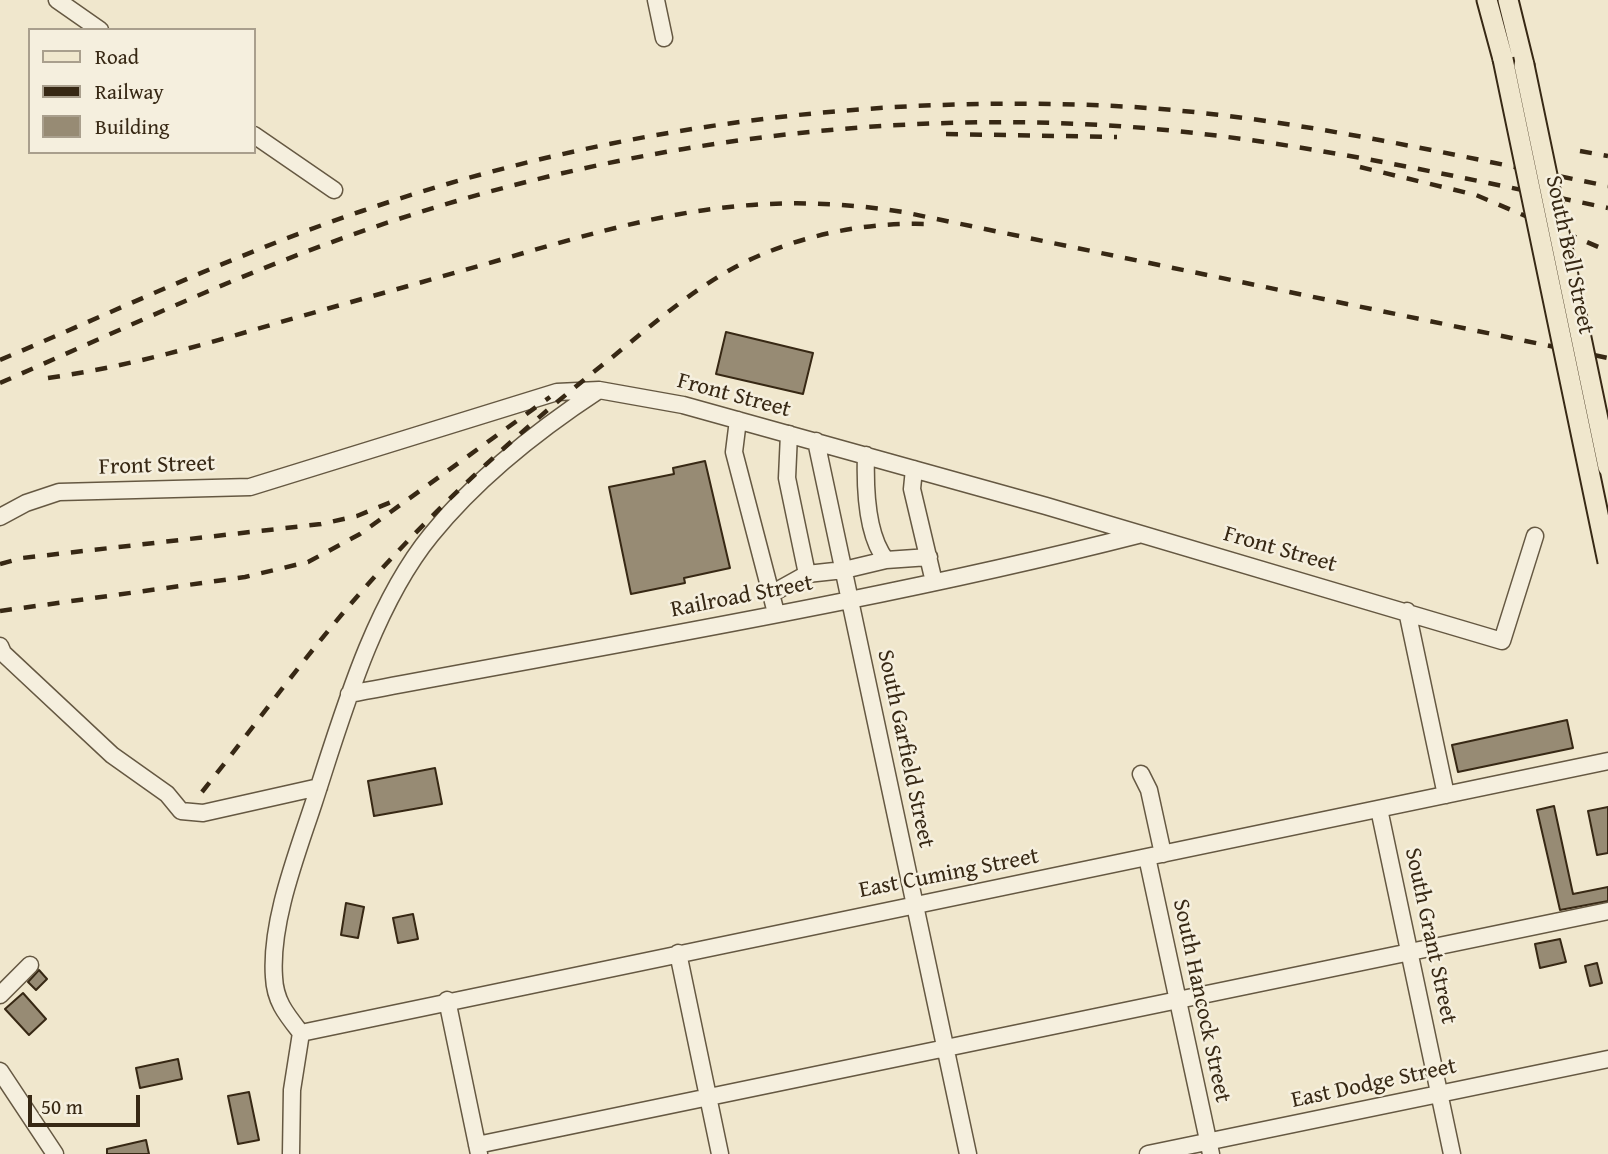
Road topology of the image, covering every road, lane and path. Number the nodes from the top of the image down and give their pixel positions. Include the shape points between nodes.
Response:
1 (57, 0) edge
2 (656, 0) edge
3 (1487, 0) edge
4 (1508, 0) edge
5 (97, 28) edge
6 (664, 38) dead end
7 (256, 136) edge
8 (334, 190) dead end
9 (599, 390) junction
10 (738, 420) junction
11 (789, 434) junction
12 (816, 442) junction
13 (866, 456) junction
14 (1608, 467) edge
15 (914, 469) junction
16 (0, 517) edge
17 (1141, 535) junction
18 (1535, 536) dead end
19 (929, 557) junction
20 (886, 560) junction
21 (1608, 562) edge
22 (844, 570) junction
23 (807, 574) junction
24 (934, 582) junction
25 (771, 594) junction
26 (850, 599) junction
27 (1407, 611) junction
28 (776, 613) junction
29 (0, 646) edge
30 (349, 694) junction
31 (1608, 761) edge
32 (1141, 774) dead end
33 (319, 786) junction
34 (1446, 795) junction
35 (1380, 809) junction
36 (1155, 855) junction
37 (915, 903) junction
38 (1608, 911) edge
39 (1410, 951) junction
40 (678, 953) junction
41 (30, 965) dead end
42 (0, 995) edge
43 (447, 1000) junction
44 (1177, 1000) junction
45 (301, 1033) junction
46 (945, 1048) junction
47 (1608, 1059) edge
48 (0, 1071) edge
49 (1439, 1094) junction
50 (708, 1096) junction
51 (1210, 1148) edge
52 (478, 1149) edge
53 (55, 1154) edge
54 (291, 1154) edge
55 (720, 1154) edge
56 (968, 1154) edge
57 (1148, 1154) edge
58 (1452, 1154) edge

1 - 5 street
2 - 6 street
3 - 21 main road, South Bell Street, bridge
4 - 14 main road, South Bell Street, bridge
7 - 8 street
9 - 10 street, Front Street via 653,398
9 - 16 street, Front Street via 557,392 250,486 59,492
9 - 30 street via 547,424 430,536 388,605
10 - 11 street, Front Street
10 - 25 street via 734,452
11 - 12 street, Front Street
11 - 23 street via 787,478
12 - 13 street, Front Street
12 - 22 street, South Garfield Street
13 - 15 street, Front Street
13 - 20 street via 864,491 877,549
15 - 17 street, Front Street
15 - 19 street via 912,489
17 - 24 street, Railroad Street
17 - 27 street, Front Street
18 - 27 street, Front Street via 1502,641
19 - 20 street
19 - 24 street
20 - 22 street
22 - 23 street
22 - 26 street, South Garfield Street
23 - 25 street
24 - 26 street, Railroad Street
25 - 28 street
26 - 28 street, Railroad Street
26 - 37 street, South Garfield Street
27 - 34 street
28 - 30 street, Railroad Street
29 - 33 street via 112,755 167,794 181,811 203,813
30 - 33 street
31 - 34 street, East Cuming Street
32 - 36 street, South Hancock Street via 1149,790
33 - 45 street via 276,940 277,1002
34 - 35 street, East Cuming Street
35 - 36 street, East Cuming Street
35 - 39 street, South Grant Street
36 - 37 street, East Cuming Street
36 - 44 street, South Hancock Street
37 - 40 street, East Cuming Street
37 - 46 street, South Garfield Street
38 - 39 street
39 - 44 street
39 - 49 street, South Grant Street
40 - 43 street, East Cuming Street
40 - 50 street
41 - 42 street
43 - 45 street, East Cuming Street
43 - 52 street
44 - 46 street
44 - 51 street, South Hancock Street
45 - 54 street via 292,1090
46 - 50 street
46 - 56 street, South Garfield Street
47 - 49 street, East Dodge Street
48 - 53 street
49 - 51 street, East Dodge Street
49 - 58 street, South Grant Street
50 - 52 street
50 - 55 street
51 - 57 street, East Dodge Street

